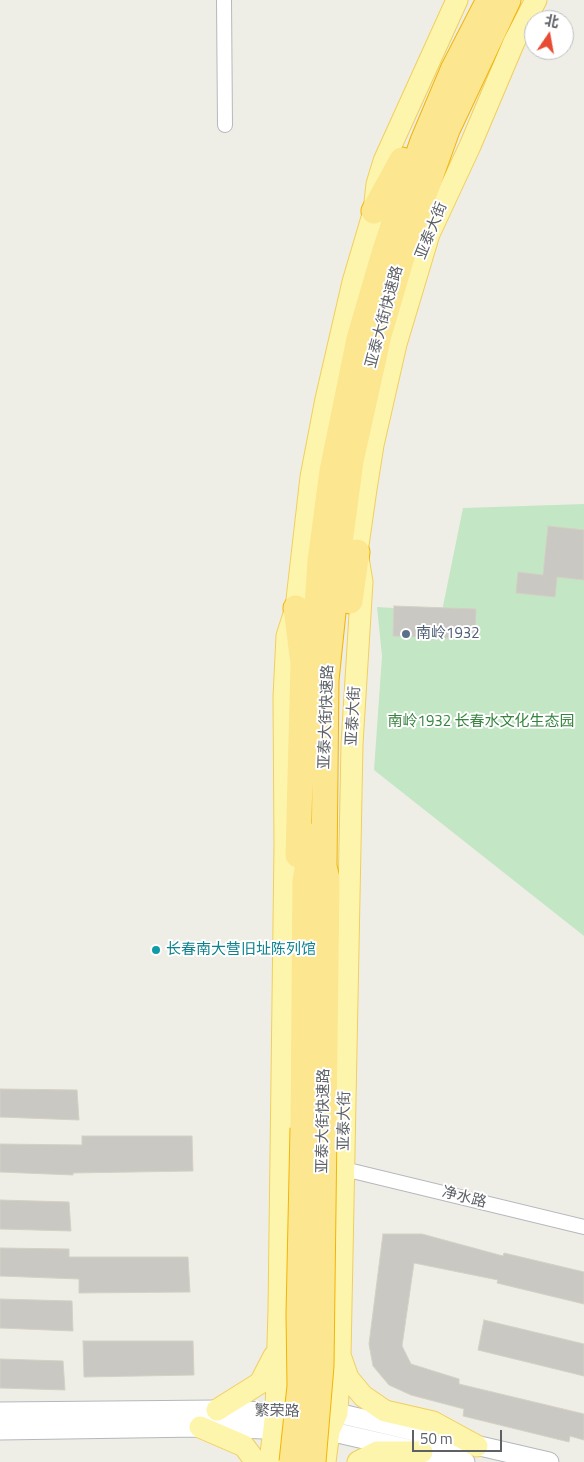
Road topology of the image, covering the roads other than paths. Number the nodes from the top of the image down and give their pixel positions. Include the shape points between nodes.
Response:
1 (224, 0) edge
2 (457, 0) edge
3 (478, 0) edge
4 (489, 0) edge
5 (508, 0) edge
6 (518, 0) edge
7 (536, 0) edge
8 (226, 126) dead end
9 (374, 211) junction
10 (428, 234) junction
11 (357, 552) junction
12 (296, 608) junction
13 (316, 880) junction
14 (314, 1128) junction
15 (344, 1168) junction
16 (584, 1227) edge
17 (276, 1352) junction
18 (340, 1356) junction
19 (216, 1410) junction
20 (0, 1412) edge
21 (274, 1420) junction
22 (333, 1422) junction
23 (200, 1427) junction
24 (0, 1430) edge
25 (422, 1452) junction
26 (471, 1454) edge
27 (256, 1462) edge
28 (270, 1462) edge
29 (292, 1462) edge
30 (312, 1462) edge
31 (325, 1462) edge
32 (358, 1462) edge
33 (549, 1462) edge

1 - 8 street
2 - 9 main road via 384,160
3 - 9 highway via 452,49 400,165
4 - 13 highway, 亚泰大街快速路 via 453,70 405,190 359,339 340,426 315,609 308,864
5 - 13 highway, 亚泰大街快速路 via 431,172 390,294 358,426 342,527 326,680 324,866
6 - 10 highway via 457,135
7 - 10 main road, 亚泰大街
9 - 12 main road via 353,282 322,418 307,504
10 - 11 main road, 亚泰大街 via 407,304 373,445
11 - 13 highway via 337,684 334,865
11 - 15 main road, 亚泰大街 via 362,582 352,744
12 - 13 highway via 303,664 298,864
12 - 17 main road via 287,636 284,697
13 - 14 highway, 亚泰大街快速路
14 - 29 highway, 亚泰大街快速路, bridge via 299,1314 300,1386
14 - 30 highway, 亚泰大街快速路, bridge via 321,1366
15 - 16 street, 净水路
15 - 18 main road, 亚泰大街
17 - 19 main road via 260,1383
17 - 21 main road
18 - 22 main road, 亚泰大街
18 - 26 main road via 348,1378 363,1396 385,1411 433,1422
19 - 20 main road, 繁荣路
19 - 21 main road, 繁荣路
21 - 22 main road, 繁荣路
21 - 23 main road, 繁荣路
21 - 28 main road
22 - 25 main road, 繁荣路
22 - 26 main road, 繁荣路
22 - 31 main road, 亚泰大街
23 - 24 main road, 繁荣路
23 - 27 main road via 244,1446
25 - 26 main road, 繁荣路
25 - 32 main road via 377,1452
26 - 33 main road, 繁荣路

